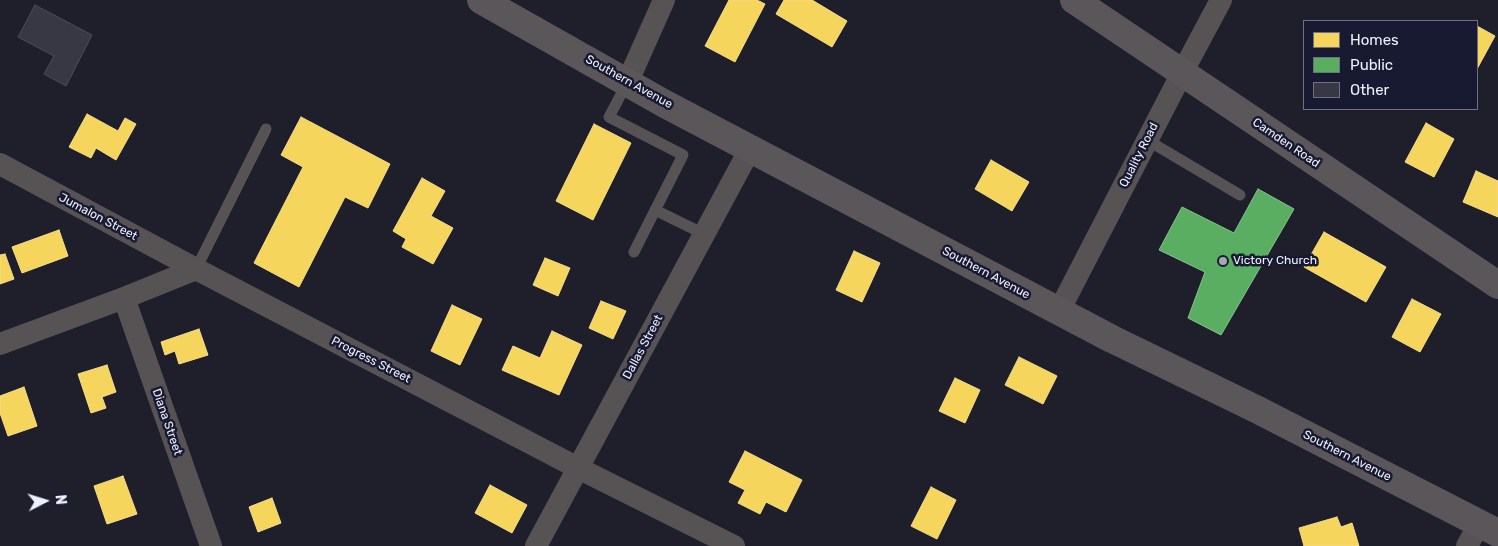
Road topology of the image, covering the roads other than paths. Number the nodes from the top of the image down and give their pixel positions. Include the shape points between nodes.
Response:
1 (480, 0) edge
2 (664, 0) edge
3 (1074, 0) edge
4 (1221, 0) edge
5 (1182, 73) junction
6 (628, 81) junction
7 (266, 129) dead end
8 (1147, 140) junction
9 (750, 148) junction
10 (0, 164) edge
11 (1240, 195) dead end
12 (655, 210) junction
13 (704, 234) junction
14 (634, 252) dead end
15 (196, 269) junction
16 (1498, 284) edge
17 (124, 298) junction
18 (1059, 312) junction
19 (0, 344) edge
20 (578, 468) junction
21 (1482, 534) edge
22 (211, 546) edge
23 (536, 546) edge
24 (734, 546) edge

1 - 6 main road, Southern Avenue
2 - 6 street
3 - 5 main road, Camden Road
4 - 5 street, Quality Road
5 - 8 street, Quality Road
5 - 16 main road, Camden Road
6 - 9 main road, Southern Avenue
6 - 12 lane via 609,117 683,155
7 - 15 lane
8 - 11 lane
8 - 18 street, Quality Road
9 - 13 street, Dallas Street
9 - 18 main road, Southern Avenue
10 - 15 street, Jumalon Street
12 - 13 lane
12 - 14 lane
13 - 20 street, Dallas Street
15 - 17 street
15 - 20 street, Progress Street
17 - 19 street
17 - 22 street, Diana Street
18 - 21 main road, Southern Avenue via 1256,409
20 - 23 street, Dallas Street
20 - 24 street, Progress Street

